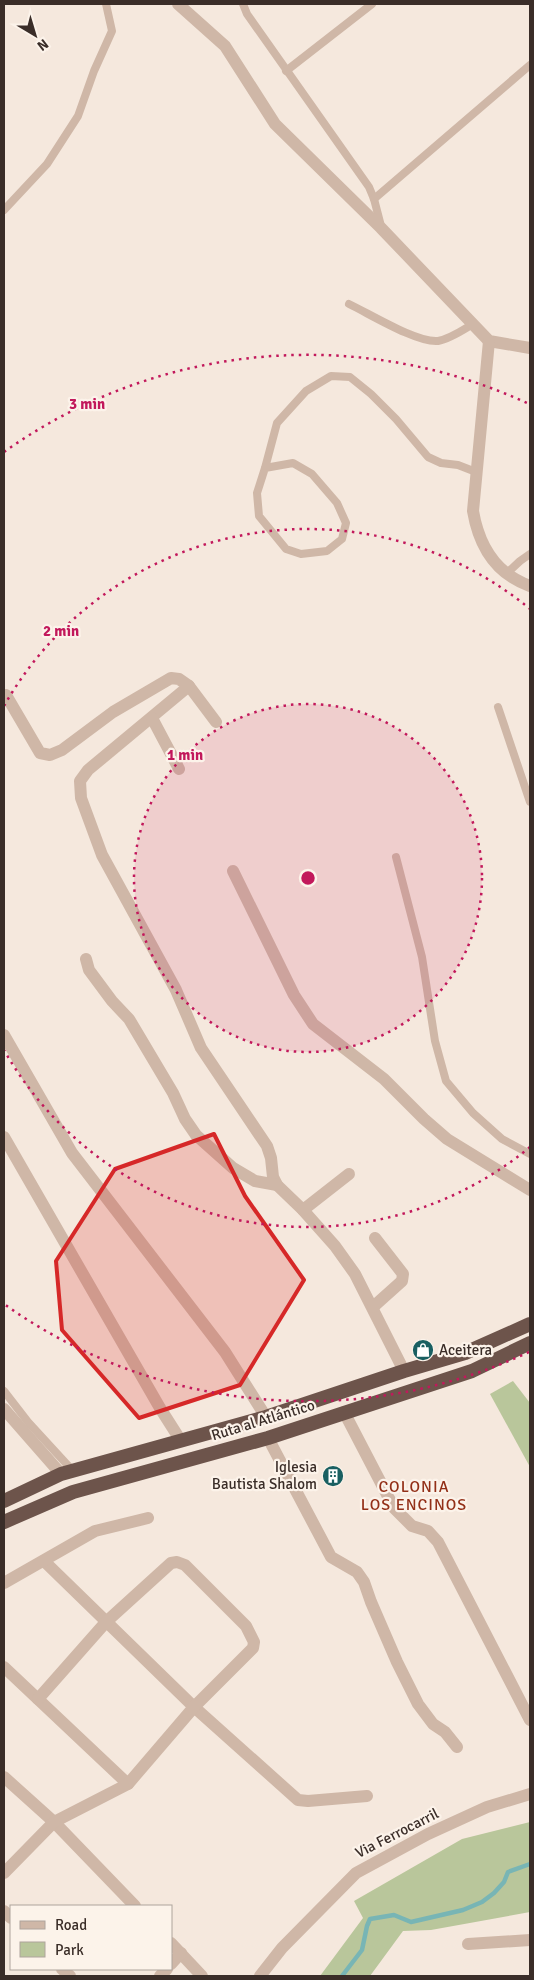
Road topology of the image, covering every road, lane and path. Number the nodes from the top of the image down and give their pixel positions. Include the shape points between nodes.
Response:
1 (106, 4) edge
2 (178, 4) edge
3 (243, 4) edge
4 (372, 4) edge
5 (530, 65) edge
6 (286, 70) junction
7 (374, 200) junction
8 (4, 210) edge
9 (382, 228) junction
10 (349, 304) dead end
11 (473, 324) junction
12 (489, 341) junction
13 (530, 348) edge
14 (265, 468) junction
15 (476, 472) junction
16 (530, 554) edge
17 (506, 574) junction
18 (530, 586) edge
19 (189, 686) junction
20 (6, 696) dead end
21 (498, 707) dead end
22 (152, 718) junction
23 (216, 722) dead end
24 (179, 769) dead end
25 (530, 802) edge
26 (396, 857) dead end
27 (233, 871) dead end
28 (86, 959) dead end
29 (4, 1035) edge
30 (4, 1137) edge
31 (530, 1154) edge
32 (349, 1174) dead end
33 (277, 1185) junction
34 (530, 1190) edge
35 (303, 1210) junction
36 (375, 1238) dead end
37 (372, 1307) junction
38 (530, 1324) edge
39 (530, 1343) edge
40 (404, 1371) junction
41 (4, 1391) edge
42 (4, 1409) edge
43 (344, 1412) junction
44 (266, 1417) junction
45 (268, 1438) junction
46 (181, 1441) junction
47 (67, 1472) junction
48 (4, 1501) edge
49 (148, 1518) dead end
50 (4, 1522) edge
51 (44, 1561) junction
52 (4, 1583) edge
53 (106, 1622) junction
54 (4, 1667) edge
55 (38, 1699) junction
56 (194, 1707) junction
57 (530, 1720) edge
58 (457, 1747) dead end
59 (4, 1777) edge
60 (128, 1784) junction
61 (530, 1794) edge
62 (367, 1796) dead end
63 (54, 1822) junction
64 (4, 1873) edge
65 (134, 1905) edge
66 (530, 1940) edge
67 (172, 1944) edge
68 (468, 1944) dead end
69 (181, 1953) junction
70 (172, 1963) edge
71 (202, 1976) edge
72 (260, 1976) edge

1 - 8 lane via 112,32 78,116 47,164
2 - 9 street via 225,46 275,124
3 - 6 lane
4 - 6 lane
5 - 7 lane
6 - 7 lane via 369,187
7 - 9 lane
9 - 11 street
10 - 11 lane via 415,337 438,341
11 - 12 street
12 - 13 street
12 - 15 street
14 - 14 lane via 257,493 259,516 286,549 301,554 328,551 342,539 346,523 337,503 312,474 293,463
14 - 15 lane via 277,423 306,390 331,376 350,377 372,394 428,457
15 - 17 street via 472,511 476,529 488,554
16 - 17 lane
17 - 18 street
19 - 20 street via 171,678 50,755 40,753
19 - 22 street
19 - 23 street
21 - 25 lane
22 - 24 street
22 - 33 street via 88,770 80,782 81,798 102,855 176,990 201,1048 267,1146
26 - 31 lane via 422,957 435,1041 446,1080 473,1113 502,1139
27 - 34 street via 294,996 314,1024 384,1078 447,1139
28 - 33 street via 112,1001 129,1019 196,1135 233,1168 255,1181
29 - 44 street via 72,1153 225,1352
30 - 46 street
32 - 35 street
33 - 35 street
35 - 37 street via 355,1274
36 - 37 street via 403,1274 402,1281
37 - 40 street
38 - 40 highway, Ruta al Atlántico via 466,1353
39 - 43 highway, Ruta al Atlántico via 472,1371
40 - 44 highway, Ruta al Atlántico
41 - 47 lane
42 - 47 street
43 - 45 highway, Ruta al Atlántico
43 - 57 street via 394,1508 412,1526 428,1531 438,1542
44 - 46 highway, Ruta al Atlántico
45 - 50 highway, Ruta al Atlántico via 73,1492
45 - 58 street via 331,1557 357,1572 364,1582 370,1602 418,1704
46 - 47 highway, Ruta al Atlántico
47 - 48 highway, Ruta al Atlántico
49 - 51 street via 95,1531
51 - 52 street
51 - 53 street
53 - 55 street
53 - 56 street
53 - 56 street via 171,1563 184,1565 246,1626 254,1642 254,1648
54 - 55 street
55 - 60 street
56 - 60 street
56 - 62 street via 298,1800 308,1802
59 - 63 street
60 - 63 street
61 - 72 street, Via Ferrocarril via 479,1811 428,1834 356,1873 282,1948
63 - 64 street
63 - 65 street
66 - 68 street
67 - 69 street
69 - 70 street
69 - 71 street

